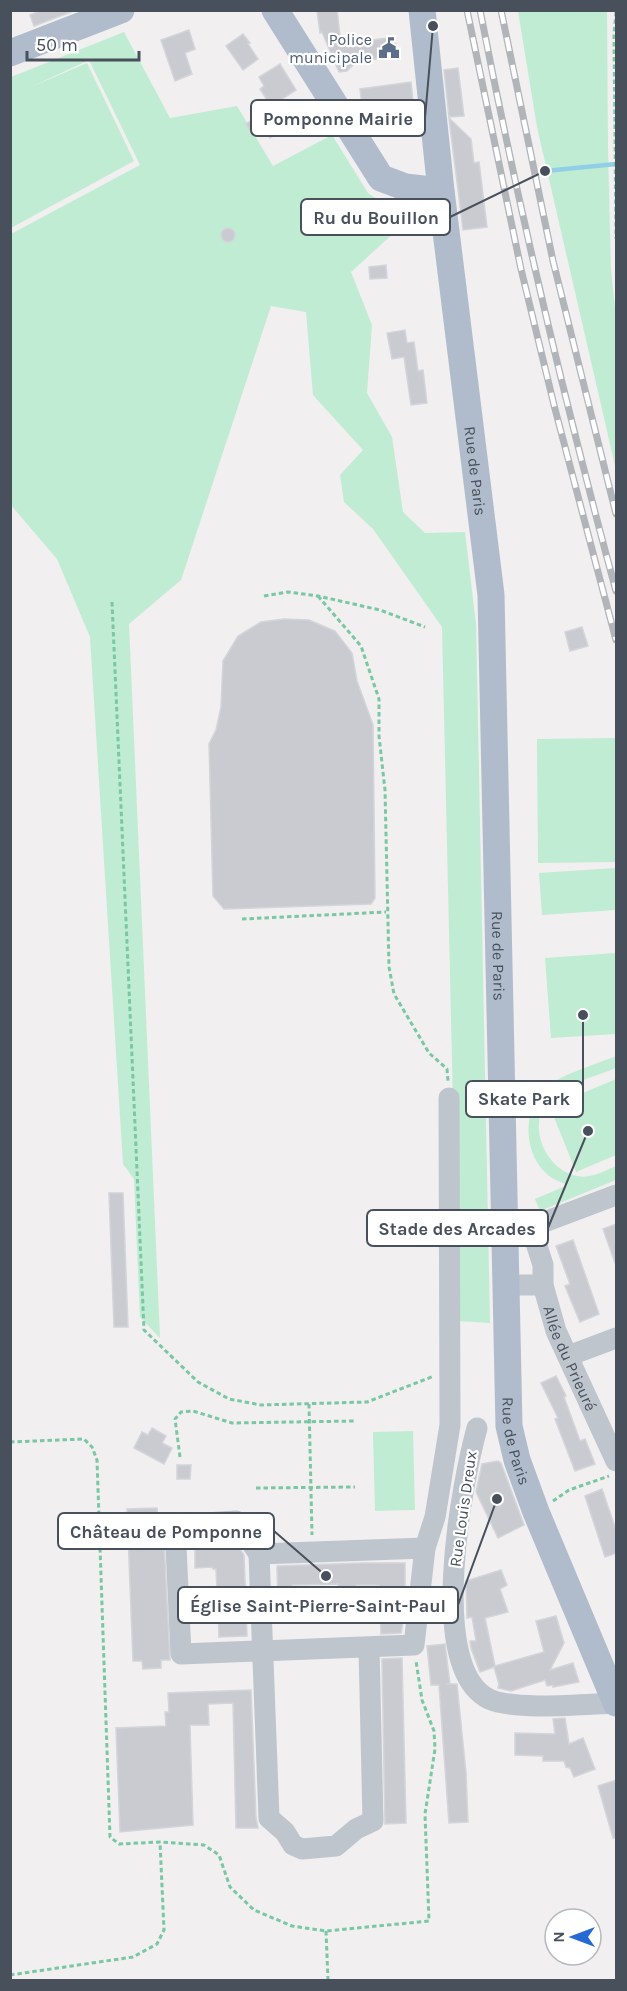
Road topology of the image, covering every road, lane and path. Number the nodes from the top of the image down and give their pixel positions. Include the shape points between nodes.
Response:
1 (121, 10) edge
2 (274, 10) edge
3 (422, 10) edge
4 (616, 12) edge
5 (10, 53) edge
6 (615, 158) edge
7 (616, 173) edge
8 (441, 191) junction
9 (616, 239) edge
10 (264, 596) dead end
11 (318, 596) junction
12 (112, 602) dead end
13 (425, 627) dead end
14 (386, 912) junction
15 (242, 920) dead end
16 (449, 1098) joint
17 (616, 1195) edge
18 (505, 1227) junction
19 (531, 1227) junction
20 (505, 1285) junction
21 (543, 1285) junction
22 (616, 1338) edge
23 (568, 1356) junction
24 (451, 1375) junction
25 (309, 1404) junction
26 (354, 1420) dead end
27 (309, 1422) junction
28 (450, 1425) junction
29 (509, 1426) junction
30 (477, 1428) junction
31 (10, 1442) edge
32 (180, 1457) dead end
33 (616, 1461) edge
34 (616, 1474) edge
35 (355, 1487) dead end
36 (256, 1488) dead end
37 (311, 1488) junction
38 (536, 1512) junction
39 (425, 1548) junction
40 (313, 1552) junction
41 (259, 1554) junction
42 (414, 1645) junction
43 (369, 1647) junction
44 (264, 1652) junction
45 (616, 1703) edge
46 (160, 1842) junction
47 (326, 1931) junction
48 (10, 1975) edge
49 (328, 1980) edge

1 - 5 main road
2 - 8 main road via 381,178 405,187
3 - 8 main road, Rue de Paris
4 - 6 path
6 - 7 path
7 - 9 path
8 - 18 main road, Rue de Paris via 491,595
10 - 11 path via 288,592
11 - 13 path via 380,610
11 - 14 path via 361,646 379,699 385,790
12 - 25 path via 144,1330 198,1382 229,1399 261,1405
14 - 15 path
14 - 16 path via 394,994 429,1053 447,1069
16 - 24 street
17 - 19 street
18 - 19 street
18 - 20 main road, Rue de Paris
19 - 21 street, Allée du Prieuré via 543,1265
20 - 21 street
20 - 29 main road, Rue de Paris
21 - 23 street, Allée du Prieuré via 556,1331
22 - 23 street
23 - 33 street, Allée du Prieuré
24 - 25 path via 430,1377 367,1402
24 - 28 street
25 - 27 path
26 - 27 path
27 - 32 path via 232,1423 194,1411 181,1412 175,1419
27 - 37 path
28 - 30 street
28 - 39 street via 435,1517
29 - 30 street, Rue Louis Dreux
29 - 38 main road, Rue de Paris
30 - 45 street, Rue Louis Dreux via 466,1465 453,1586 452,1608 462,1665 473,1686 488,1698 508,1705
31 - 46 path via 84,1439 92,1446 97,1460 110,1837 119,1844
34 - 38 path via 569,1490
35 - 37 path
36 - 37 path
37 - 40 path
38 - 45 main road, Rue de Paris
39 - 40 street
39 - 42 street
40 - 41 street
41 - 44 street
41 - 44 street via 236,1521 175,1525 181,1654
42 - 43 street
42 - 47 path via 422,1700 434,1731 435,1749 425,1814 429,1921
43 - 44 street
43 - 44 street via 373,1821 336,1846 302,1849 293,1845 269,1818
46 - 47 path via 204,1845 219,1855 230,1887 254,1910 292,1926
46 - 48 path via 164,1930 157,1944 134,1957
47 - 49 path

